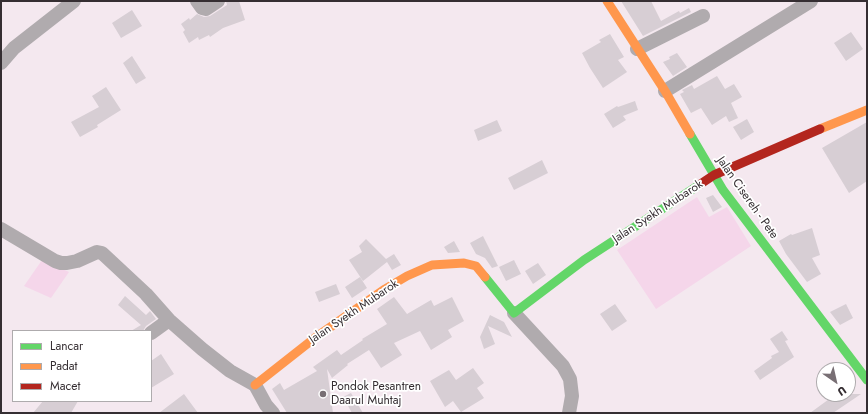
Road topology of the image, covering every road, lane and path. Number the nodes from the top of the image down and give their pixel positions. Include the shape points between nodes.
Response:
1 (74, 1) edge
2 (197, 1) edge
3 (218, 1) edge
4 (607, 1) edge
5 (811, 1) edge
6 (703, 16) dead end
7 (638, 49) junction
8 (1, 63) edge
9 (665, 91) junction
10 (867, 110) edge
11 (714, 175) junction
12 (1, 229) edge
13 (514, 313) junction
14 (169, 320) junction
15 (152, 333) edge
16 (867, 380) edge
17 (255, 385) junction
18 (273, 413) edge
19 (569, 413) edge

1 - 8 street via 14,48
2 - 3 street via 206,9
4 - 7 street, Jalan Cisereh - Pete
5 - 9 street
6 - 7 street
7 - 9 street, Jalan Cisereh - Pete
9 - 11 street, Jalan Cisereh - Pete
10 - 11 street, Jalan Syekh Mubarok
11 - 13 street, Jalan Syekh Mubarok via 584,260
11 - 16 street, Jalan Cisereh - Pete
12 - 14 street via 61,263 77,261 97,252 102,253 146,294
13 - 17 street, Jalan Syekh Mubarok via 476,266 464,263 432,265 379,293 316,337
13 - 19 street via 563,366 570,379 572,396
14 - 15 street
14 - 17 street via 230,371
17 - 18 street

